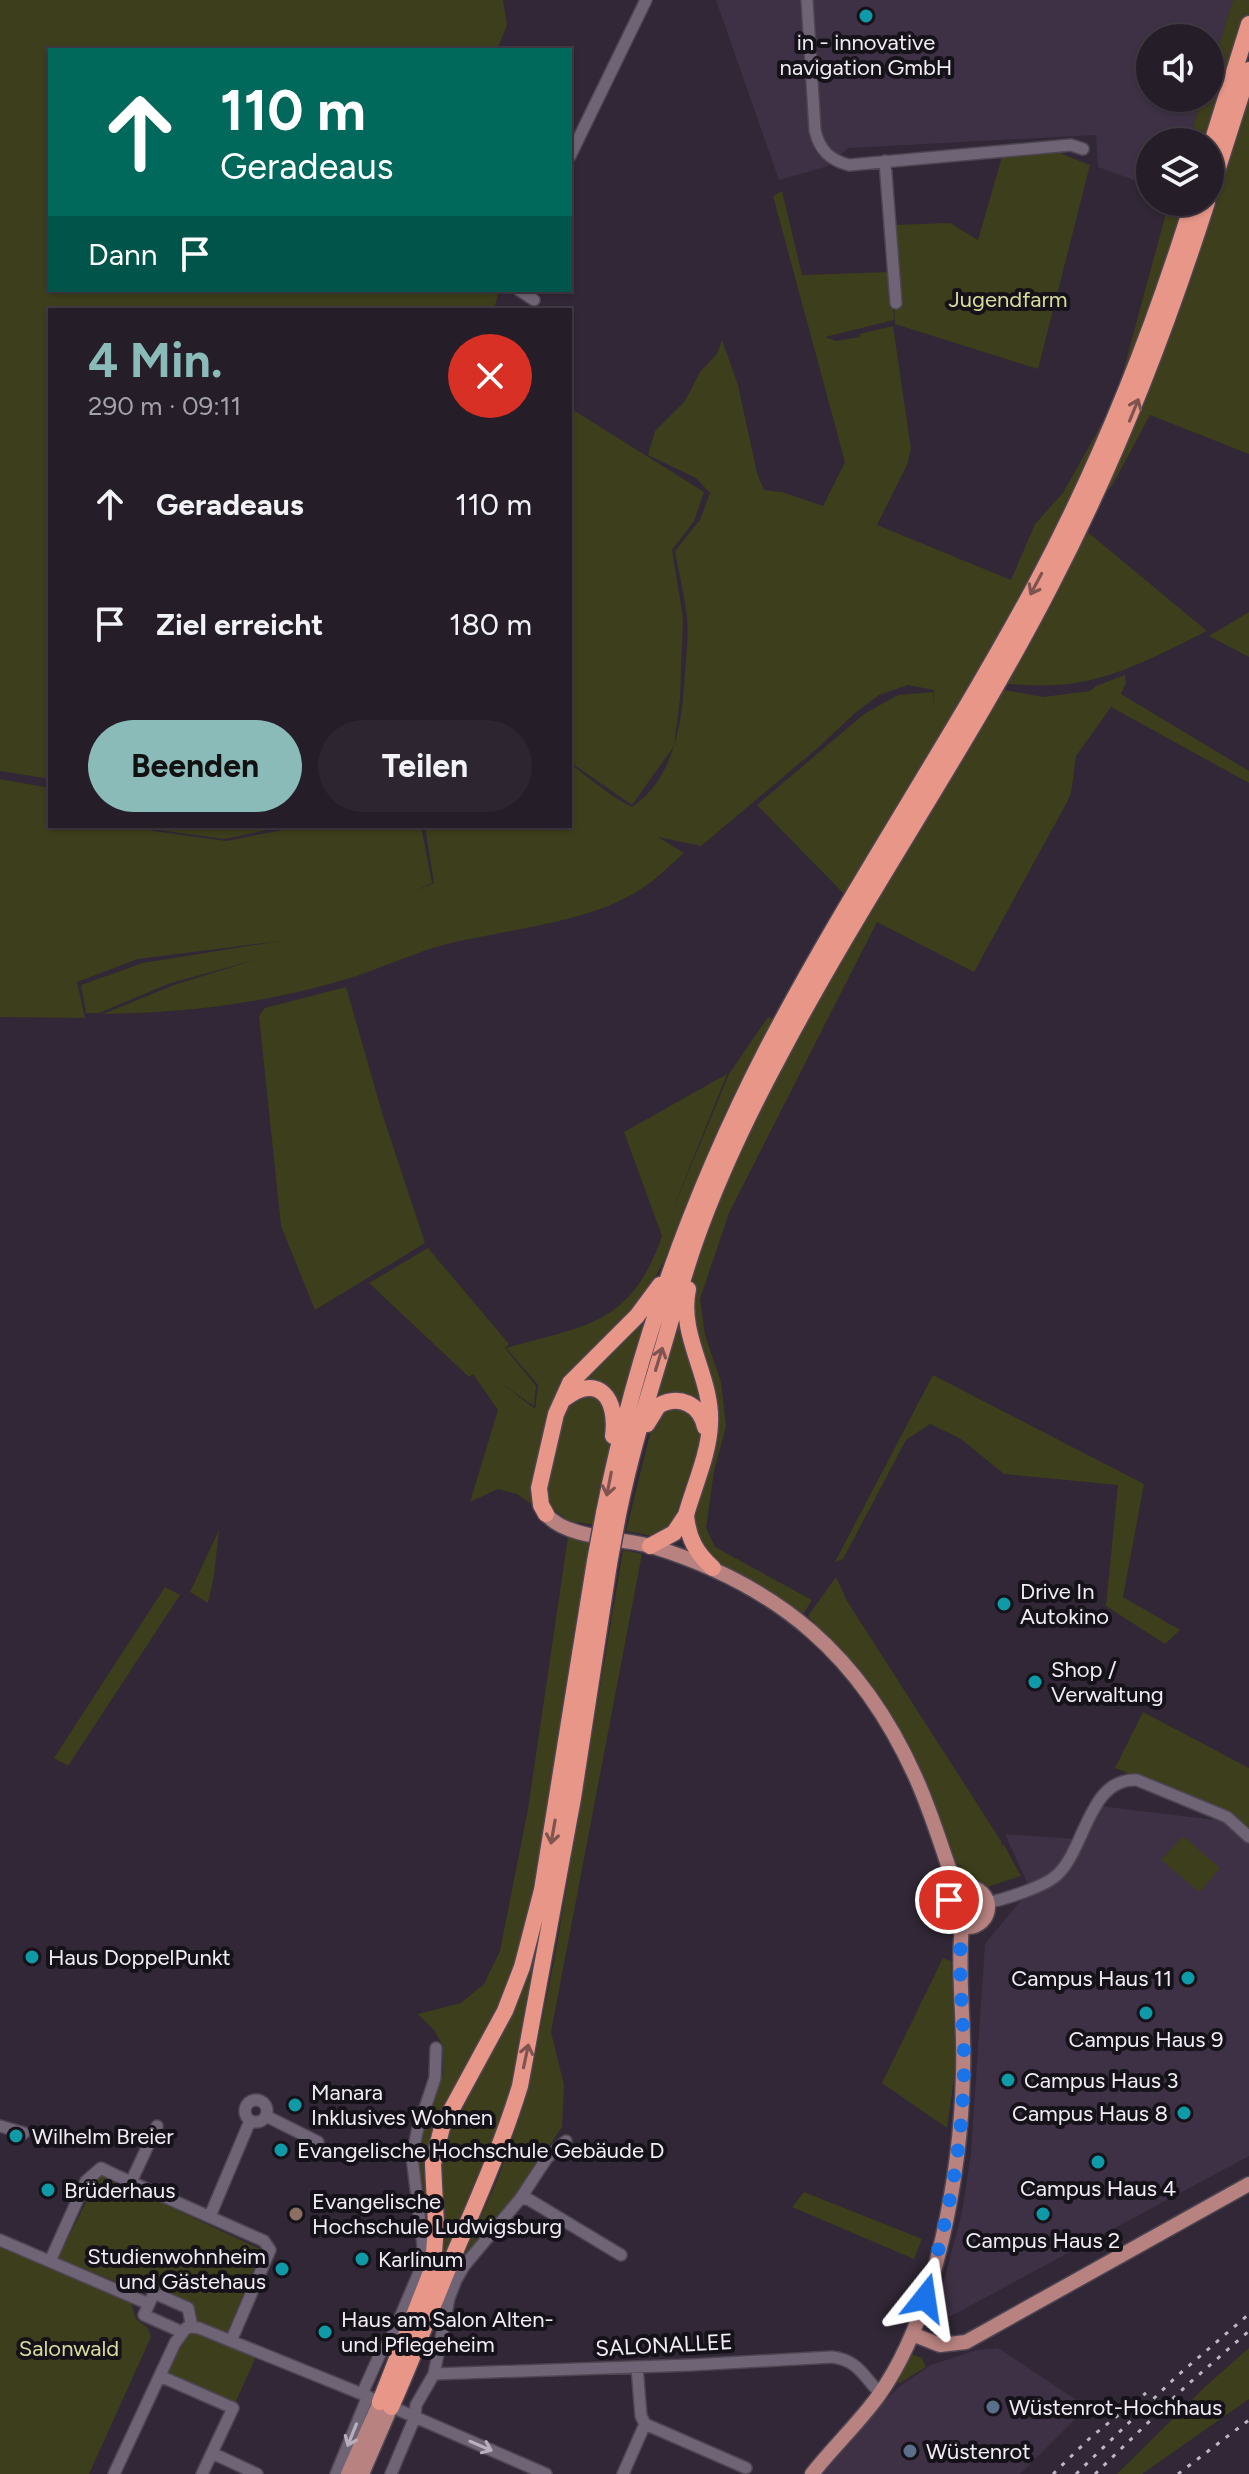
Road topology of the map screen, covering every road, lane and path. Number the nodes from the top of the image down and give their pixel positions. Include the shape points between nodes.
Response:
1 (646, 0) edge
2 (807, 0) edge
3 (1249, 24) edge
4 (1249, 70) edge
5 (1217, 128) edge
6 (1083, 149) dead end
7 (1224, 149) edge
8 (572, 152) edge
9 (885, 161) junction
10 (1188, 216) edge
11 (1202, 216) edge
12 (522, 292) edge
13 (534, 300) dead end
14 (896, 303) dead end
15 (1007, 653) junction
16 (966, 722) junction
17 (694, 1245) junction
18 (669, 1272) junction
19 (564, 1399) junction
20 (708, 1438) junction
21 (622, 1458) junction
22 (546, 1514) joint
23 (686, 1515) junction
24 (650, 1546) junction
25 (602, 1562) junction
26 (713, 1568) junction
27 (1249, 1837) edge
28 (957, 1890) junction
29 (987, 1903) junction
30 (962, 1926) junction
31 (436, 2048) dead end
32 (266, 2116) junction
33 (250, 2121) junction
34 (0, 2126) edge
35 (157, 2126) dead end
36 (24, 2133) dead end
37 (566, 2141) dead end
38 (318, 2142) dead end
39 (131, 2182) junction
40 (1249, 2184) edge
41 (520, 2199) junction
42 (210, 2216) junction
43 (0, 2240) edge
44 (621, 2255) dead end
45 (50, 2261) junction
46 (149, 2304) junction
47 (187, 2330) junction
48 (912, 2334) junction
49 (231, 2341) junction
50 (637, 2367) junction
51 (434, 2374) junction
52 (160, 2376) junction
53 (878, 2396) junction
54 (375, 2400) junction
55 (415, 2417) junction
56 (645, 2424) junction
57 (212, 2453) junction
58 (746, 2468) dead end
59 (238, 2470) edge
60 (114, 2474) edge
61 (202, 2474) edge
62 (257, 2474) edge
63 (336, 2474) edge
64 (348, 2474) edge
65 (362, 2474) edge
66 (391, 2474) edge
67 (546, 2474) edge
68 (623, 2474) edge
69 (812, 2474) edge

1 - 8 street
2 - 9 street via 818,143 838,163
3 - 5 highway
4 - 7 highway
6 - 9 street via 1071,145
9 - 14 street
10 -> 15 highway via 1111,428
15 -> 11 highway via 1082,524 1127,425
12 - 13 street
15 - 16 highway
16 - 17 highway via 780,1054
16 - 18 highway via 825,943 725,1135
17 - 20 highway via 686,1297 688,1327 706,1390
21 -> 17 highway
18 - 19 highway via 637,1316 570,1383
18 - 21 highway
19 - 21 highway via 583,1388 604,1394 615,1415 612,1444
19 - 22 highway via 539,1488
20 - 21 highway via 697,1409 686,1402 665,1402 652,1413 638,1448
20 - 23 highway
21 - 25 highway, bridge
22 - 24 main road via 566,1529
23 - 24 highway via 674,1533
23 - 26 highway via 692,1543
24 - 26 main road
54 -> 25 highway via 506,2131 531,2035 573,1798
25 -> 54 highway via 542,1890 522,1967 505,2011 442,2127 433,2164 433,2267
26 - 28 main road via 800,1619 864,1689 915,1775
27 - 29 street via 1227,1817 1124,1779 1105,1793 1056,1877
28 - 29 main road via 975,1889
28 - 30 main road via 948,1913
29 - 30 main road via 981,1922
30 - 48 main road via 959,2148 942,2233
31 - 54 street via 435,2078 412,2157 421,2268 380,2354
32 - 33 street
32 - 33 street via 264,2103 252,2100 244,2110
32 - 38 street
33 - 42 street
34 - 36 street
35 - 39 street
37 - 41 street via 547,2158
39 - 42 street
39 - 45 street via 101,2168 86,2181
40 - 48 main road via 966,2342 940,2345
41 - 44 street
41 - 51 street via 456,2280
42 - 49 street via 264,2241 270,2250
43 - 45 street
45 - 46 street
46 - 47 street via 144,2315
46 - 47 street via 154,2293 188,2308
47 - 49 street via 199,2328
47 - 52 street
48 - 53 main road
49 - 54 street
50 - 51 street, SALONALLEE
50 - 53 street, SALONALLEE via 846,2358
50 - 56 street
51 - 55 street
52 - 57 street via 233,2408
52 - 60 street
53 - 69 main road
54 - 55 street
54 -> 63 street
54 - 64 main road
54 - 65 main road
55 - 66 street
55 -> 67 street
56 - 58 street
56 - 68 street
57 - 59 street
57 - 61 street
59 - 62 street

